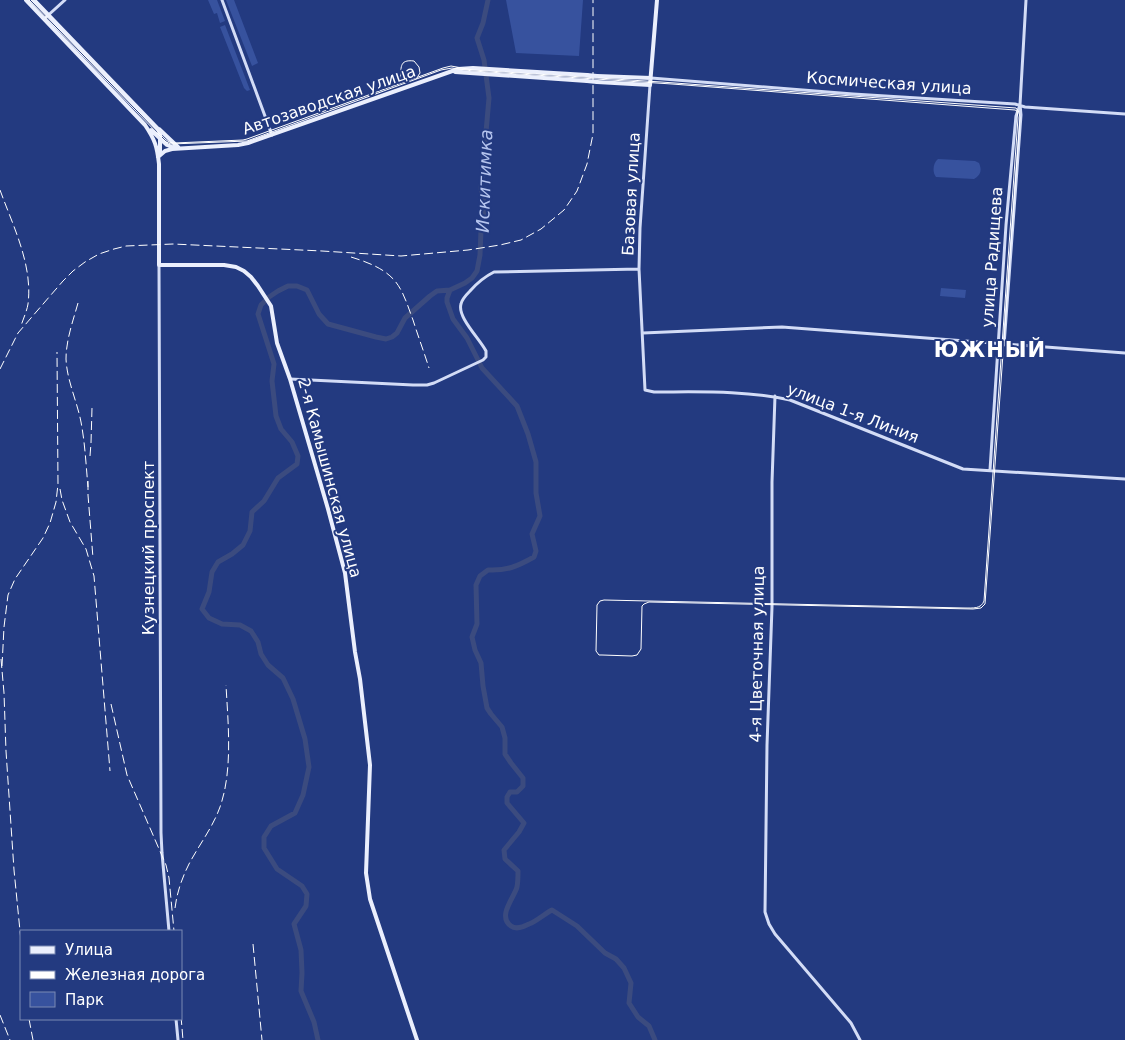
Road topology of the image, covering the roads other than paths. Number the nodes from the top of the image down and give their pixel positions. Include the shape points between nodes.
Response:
1 (26, 0) edge
2 (34, 0) edge
3 (65, 0) edge
4 (222, 0) edge
5 (657, 0) edge
6 (1026, 0) edge
7 (49, 15) junction
8 (44, 19) junction
9 (503, 73) junction
10 (651, 78) junction
11 (650, 85) junction
12 (1020, 106) junction
13 (1125, 114) edge
14 (145, 125) junction
15 (158, 129) junction
16 (272, 135) junction
17 (160, 138) junction
18 (178, 148) junction
19 (159, 156) junction
20 (159, 265) junction
21 (640, 269) junction
22 (643, 333) junction
23 (998, 344) junction
24 (1004, 345) junction
25 (1125, 353) edge
26 (290, 379) junction
27 (645, 390) joint
28 (775, 396) junction
29 (990, 470) junction
30 (1125, 479) edge
31 (170, 930) edge
32 (176, 1020) edge
33 (178, 1040) edge
34 (417, 1040) edge
35 (860, 1040) edge

1 - 8 main road, Кузнецкий проспект
2 - 7 main road
3 - 7 street
4 - 16 street
5 - 10 main road, Базовая улица
6 - 12 street, улица Радищева
7 - 8 street
7 - 15 main road
8 - 14 main road, Кузнецкий проспект
9 - 10 main road, Автозаводская улица, bridge
9 - 11 main road, Автозаводская улица, bridge
9 - 16 main road, Автозаводская улица via 448,72
10 - 11 main road, Базовая улица
10 - 12 street, Космическая улица
11 - 21 street, Базовая улица
12 - 13 street, Космическая улица
12 - 23 street, улица Радищева via 1015,125
12 - 24 street, улица Радищева
14 - 17 main road
14 - 19 main road, Кузнецкий проспект via 154,138
15 - 17 main road, Кузнецкий проспект
15 - 18 main road
16 - 18 main road, Автозаводская улица via 248,144
17 - 18 main road via 167,145
17 - 19 main road, Кузнецкий проспект
18 - 19 main road, Автозаводская улица via 166,150
19 - 20 main road, Кузнецкий проспект
20 - 26 main road, 2-я Камышинская улица via 224,265 236,267 251,277 271,306 277,343
20 - 31 street, Кузнецкий проспект via 161,833
21 - 22 street, Базовая улица
21 - 26 street via 494,272 484,277 465,296 460,307 487,355 483,360 434,383
22 - 23 street via 782,327
22 - 27 street, Базовая улица
23 - 24 street
23 - 29 street, улица Радищева
24 - 25 street
26 - 34 main road, 2-я Камышинская улица via 345,573 370,765 366,878 370,900
27 - 28 street, улица 1-я Линия
28 - 29 street, улица 1-я Линия via 963,468
28 - 35 street, 4-я Цветочная улица via 765,912 775,934 851,1023
29 - 30 street, улица 1-я Линия
32 - 33 street

